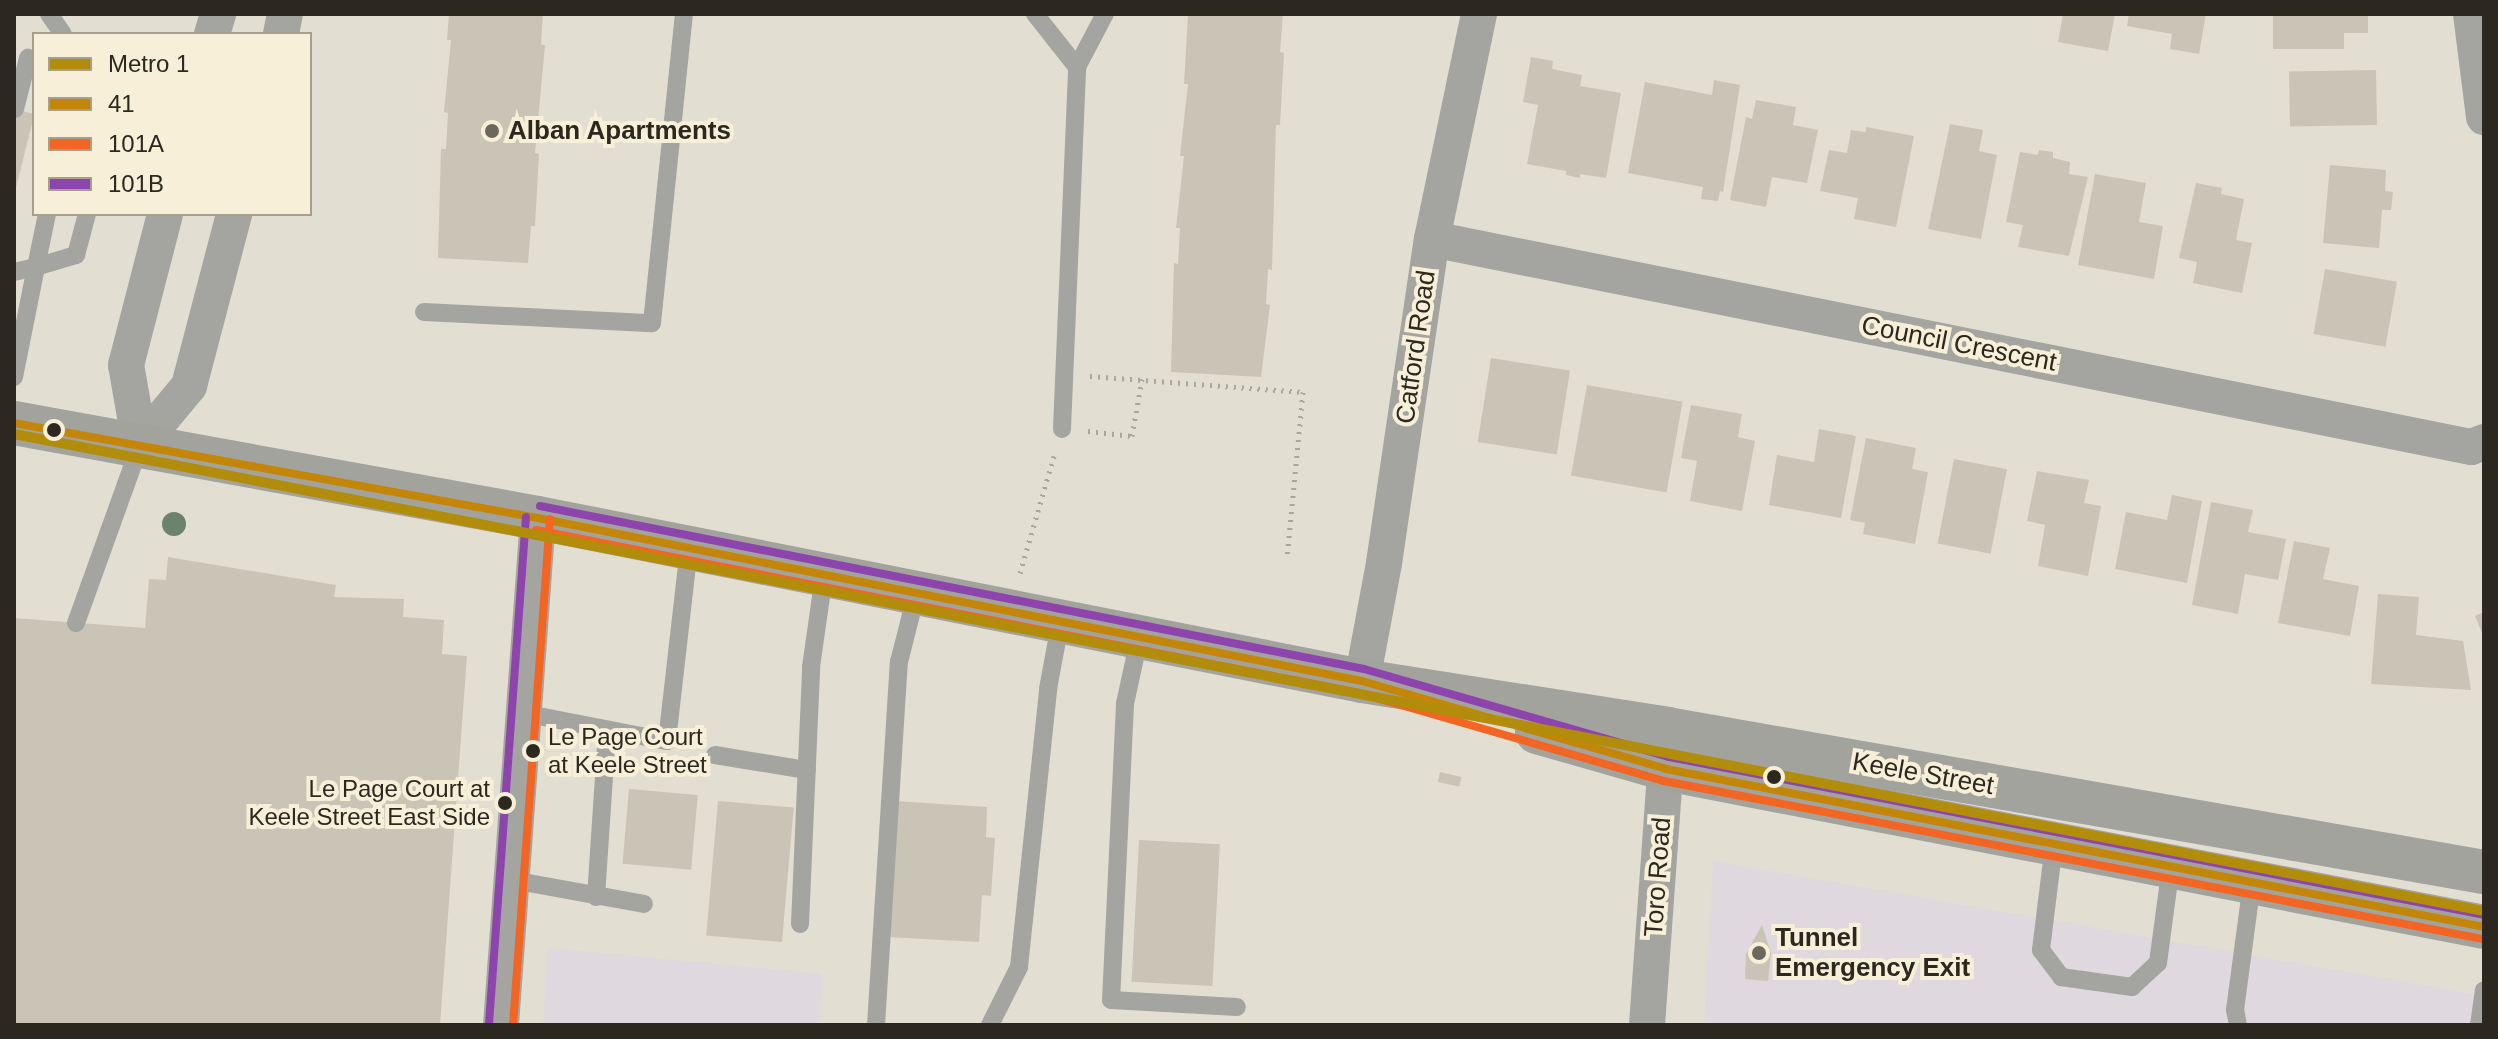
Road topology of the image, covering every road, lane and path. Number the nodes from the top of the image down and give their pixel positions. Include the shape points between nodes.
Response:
1 (49, 14) edge
2 (684, 14) edge
3 (1035, 14) edge
4 (1105, 14) edge
5 (1479, 14) edge
6 (2471, 14) edge
7 (62, 32) edge
8 (25, 57) edge
9 (1077, 67) junction
10 (15, 109) edge
11 (2484, 117) edge
12 (47, 216) edge
13 (86, 216) edge
14 (164, 216) edge
15 (233, 216) edge
16 (1432, 239) junction
17 (36, 267) junction
18 (14, 272) edge
19 (424, 312) dead end
20 (1064, 375) junction
21 (14, 377) edge
22 (1142, 379) junction
23 (14, 423) edge
24 (1062, 429) junction
25 (2484, 442) edge
26 (140, 445) junction
27 (538, 518) junction
28 (689, 549) junction
29 (1287, 557) dead end
30 (824, 576) junction
31 (916, 595) junction
32 (1008, 613) junction
33 (76, 623) dead end
34 (1060, 624) junction
35 (1139, 639) junction
36 (1362, 681) junction
37 (523, 713) junction
38 (607, 731) junction
39 (1667, 749) junction
40 (715, 755) dead end
41 (807, 770) junction
42 (2054, 844) junction
43 (2171, 866) junction
44 (2484, 872) edge
45 (512, 880) junction
46 (2252, 882) junction
47 (596, 897) junction
48 (644, 904) dead end
49 (800, 924) dead end
50 (2484, 927) edge
51 (2484, 990) edge
52 (1237, 1007) dead end
53 (501, 1025) edge
54 (876, 1025) edge
55 (990, 1025) edge
56 (1647, 1025) edge
57 (2238, 1025) edge
58 (2479, 1025) edge

1 - 7 lane
2 - 19 lane via 652,323
3 - 9 lane
4 - 9 lane
5 - 16 street, Catford Road
6 - 11 street
8 - 10 lane
9 - 20 lane
12 - 17 lane
13 - 17 lane via 76,255
14 - 26 street via 126,365
15 - 26 street via 189,386
16 - 25 street, Council Crescent via 2471,447
16 - 36 street, Catford Road
17 - 18 lane
17 - 21 lane
20 - 22 path
20 - 24 lane
22 - 24 path via 1132,436
22 - 29 path via 1303,392
23 - 26 main road, Keele Street
24 - 32 path
26 - 27 main road, Keele Street
26 - 33 lane
27 - 28 main road, Keele Street
27 - 37 street
28 - 30 main road, Keele Street
28 - 38 lane via 667,741
30 - 31 main road, Keele Street
30 - 41 lane via 811,667
31 - 32 main road, Keele Street
31 - 54 lane via 899,662
32 - 34 main road, Keele Street
34 - 35 main road, Keele Street
34 - 55 lane via 1048,689 1019,967
35 - 36 main road, Keele Street
35 - 52 lane via 1125,704 1111,1000
36 - 39 main road, Keele Street
37 - 38 lane
37 - 45 street
38 - 47 lane
39 - 42 main road, Keele Street
39 - 44 main road, Keele Street
39 - 56 street, Toro Road
40 - 41 lane
41 - 49 lane
42 - 43 main road, Keele Street
42 - 43 lane via 2041,950 2061,977 2132,987 2158,963
43 - 46 main road, Keele Street
45 - 47 lane
45 - 53 street
46 - 50 main road, Keele Street
46 - 57 lane via 2235,1010
47 - 48 lane
51 - 58 lane

